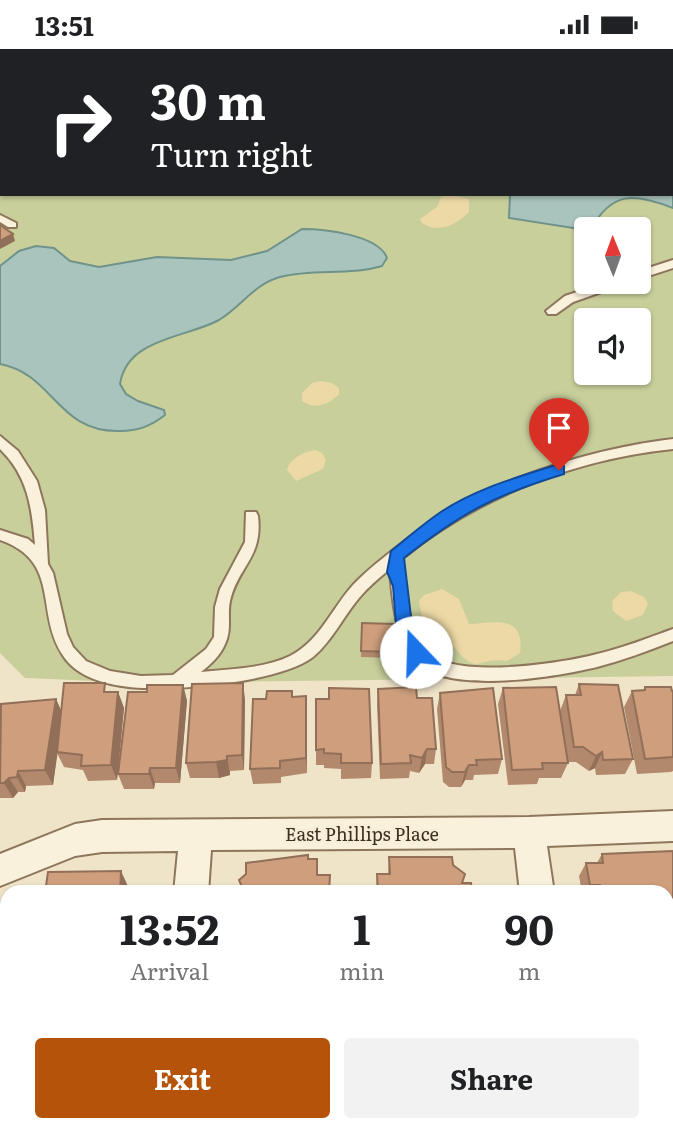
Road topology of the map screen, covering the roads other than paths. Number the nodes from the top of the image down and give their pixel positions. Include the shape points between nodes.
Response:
1 (0, 218) edge
2 (12, 225) dead end
3 (673, 264) edge
4 (651, 271) edge
5 (583, 294) edge
6 (552, 311) dead end
7 (0, 441) edge
8 (673, 444) edge
9 (251, 516) dead end
10 (0, 535) edge
11 (396, 556) junction
12 (43, 561) junction
13 (673, 635) edge
14 (176, 681) junction
15 (673, 826) edge
16 (529, 832) junction
17 (195, 834) junction
18 (0, 870) edge
19 (192, 885) edge
20 (536, 885) edge

1 - 2 lane
3 - 4 lane
5 - 6 lane
7 - 12 lane via 36,488
8 - 11 lane via 629,450 508,485 445,517
9 - 14 lane via 255,531 251,550 223,602 224,631 216,648
10 - 12 lane via 23,543
11 - 13 lane via 404,625 416,652 437,668 469,673 580,665
11 - 14 lane via 354,594 339,618 305,654 258,672
12 - 14 lane via 64,643 79,664 103,677 144,683
15 - 16 street, East Phillips Place
16 - 17 street, East Phillips Place
16 - 20 street
17 - 18 street, East Phillips Place via 75,840
17 - 19 street

